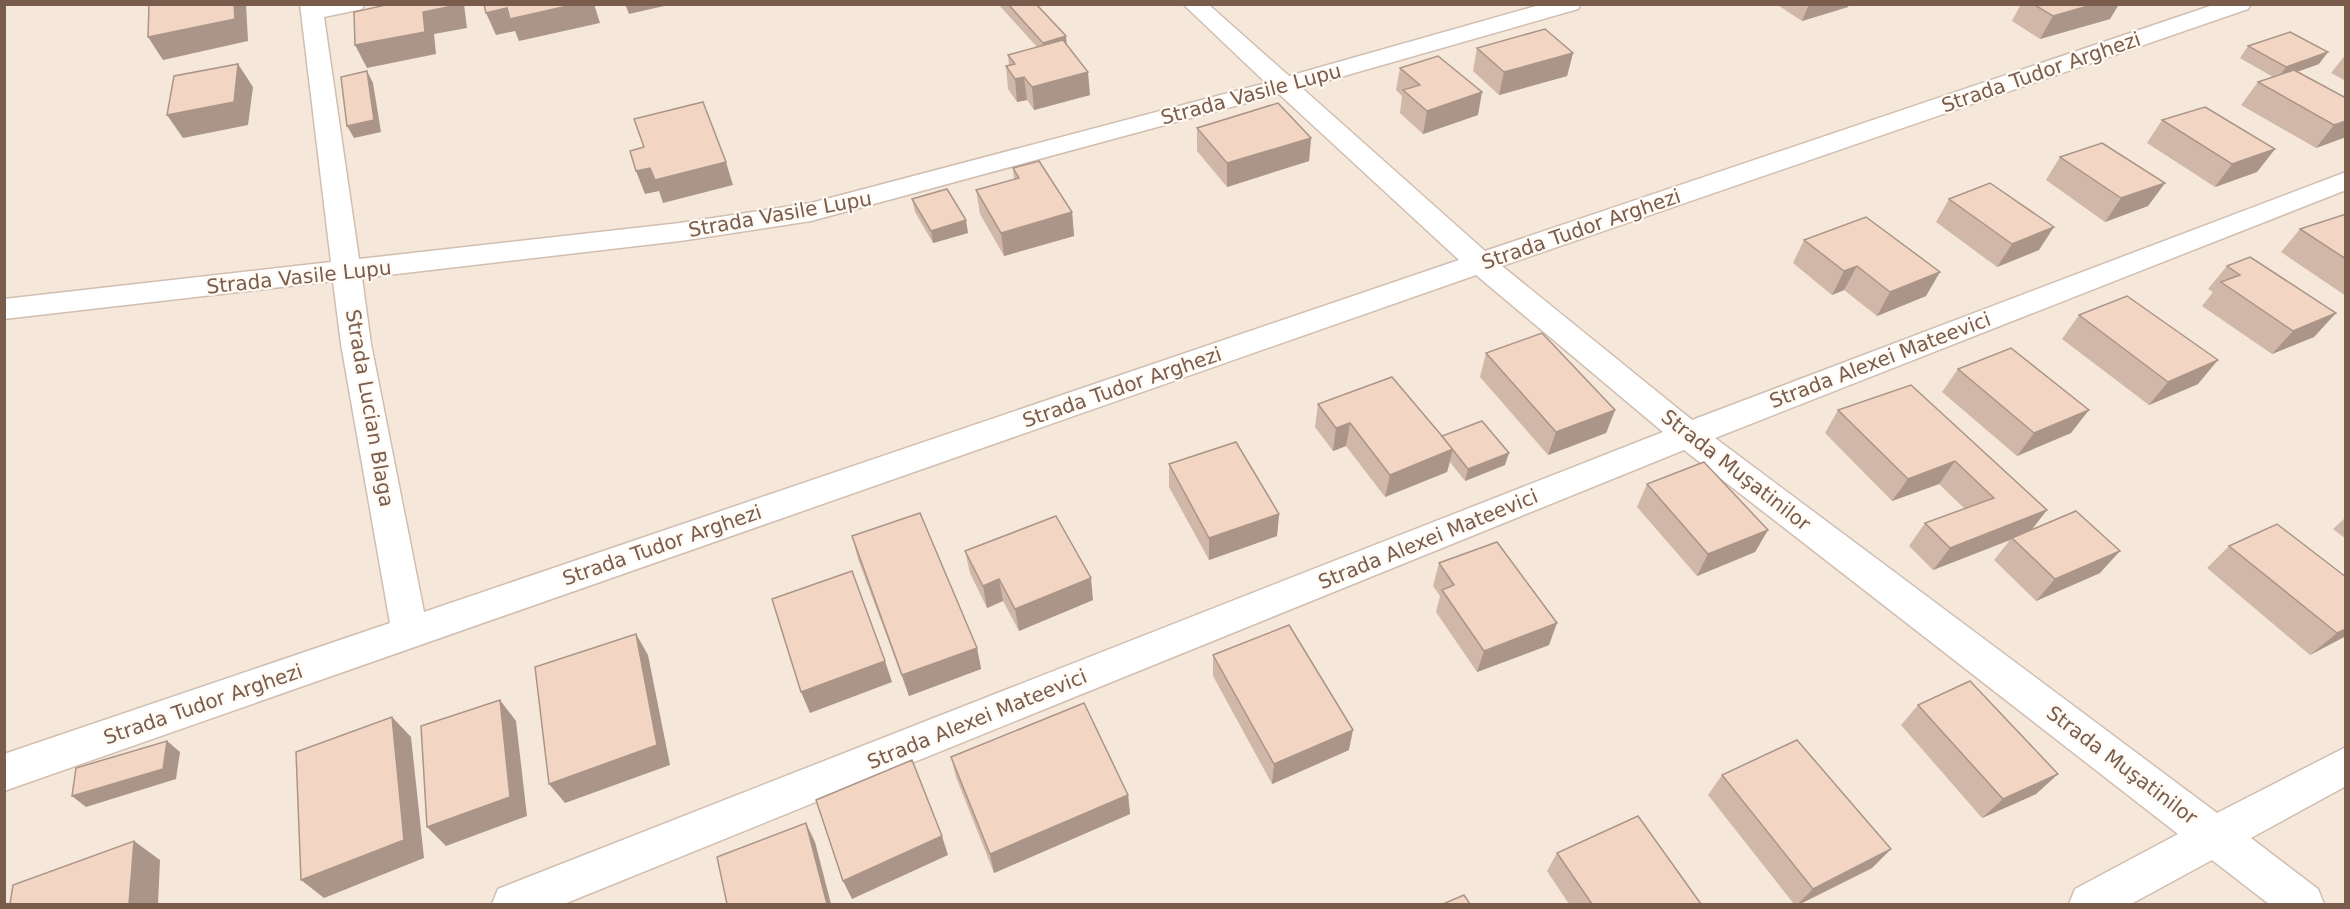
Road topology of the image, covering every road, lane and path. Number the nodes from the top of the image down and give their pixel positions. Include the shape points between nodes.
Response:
1 (354, 4) edge
2 (1194, 4) edge
3 (1570, 4) edge
4 (2241, 4) edge
5 (311, 9) edge
6 (1282, 86) junction
7 (2346, 180) edge
8 (1480, 263) junction
9 (348, 272) junction
10 (4, 309) edge
11 (1688, 435) junction
12 (410, 632) junction
13 (2346, 765) edge
14 (4, 773) edge
15 (2216, 837) junction
16 (513, 904) edge
17 (2090, 904) edge
18 (2303, 904) edge

1 - 5 street
2 - 6 street, Strada Muşatinilor
3 - 6 street, Strada Vasile Lupu
4 - 8 street, Strada Tudor Arghezi
5 - 9 street, Strada Lucian Blaga
6 - 8 street, Strada Muşatinilor
6 - 9 street, Strada Vasile Lupu via 811,212
7 - 11 street, Strada Alexei Mateevici
8 - 11 street, Strada Muşatinilor
8 - 12 street, Strada Tudor Arghezi
9 - 10 street, Strada Vasile Lupu
9 - 12 street, Strada Lucian Blaga via 356,344
11 - 15 street, Strada Muşatinilor
11 - 16 street, Strada Alexei Mateevici
12 - 14 street, Strada Tudor Arghezi
13 - 15 street
15 - 17 street
15 - 18 street, Strada Muşatinilor

